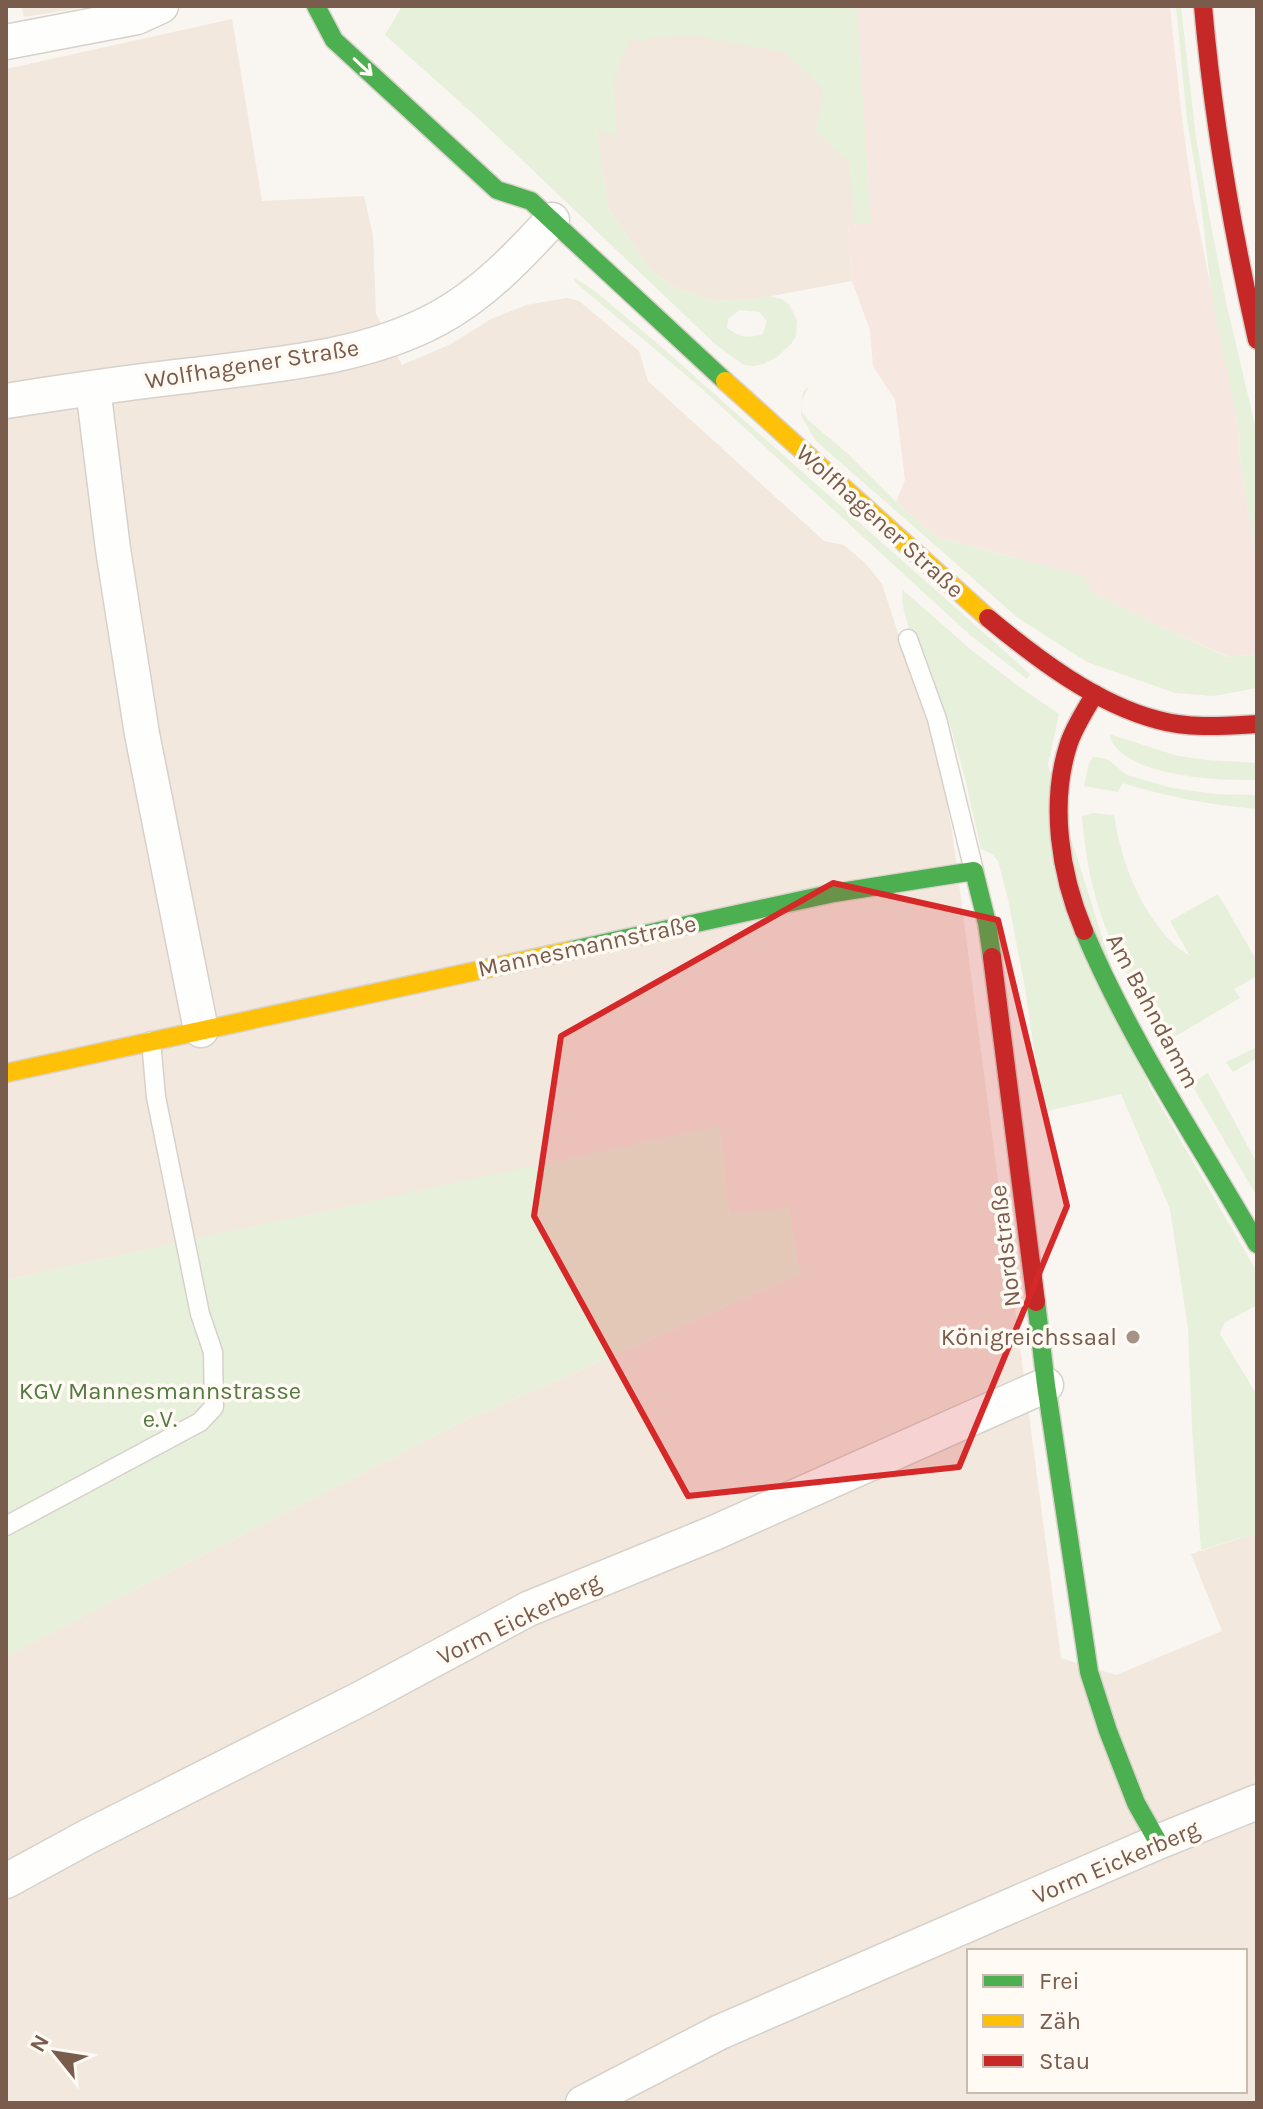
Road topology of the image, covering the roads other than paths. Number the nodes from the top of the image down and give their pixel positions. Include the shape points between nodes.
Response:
1 (161, 6) edge
2 (318, 6) edge
3 (1203, 6) edge
4 (343, 15) dead end
5 (6, 42) edge
6 (521, 179) dead end
7 (542, 211) junction
8 (1257, 340) edge
9 (93, 388) junction
10 (6, 401) edge
11 (908, 639) dead end
12 (1095, 694) junction
13 (1257, 724) edge
14 (974, 871) junction
15 (201, 1030) junction
16 (151, 1041) junction
17 (6, 1073) edge
18 (1257, 1244) edge
19 (1046, 1385) junction
20 (6, 1526) edge
21 (1257, 1802) edge
22 (1158, 1842) junction
23 (6, 1881) edge
24 (583, 2103) edge

1 - 5 street via 137,17
2 - 4 street, Wolfhagener Straße
2 -> 7 street, Wolfhagener Straße via 334,40 497,190
3 - 8 street via 1230,209
6 - 7 street, Wolfhagener Straße
7 - 9 street, Wolfhagener Straße via 521,253 472,298 402,335 364,349 289,363
7 - 12 street, Wolfhagener Straße via 990,620
9 - 10 street, Wolfhagener Straße
9 - 15 street via 142,734
11 - 14 lane, Nordstraße via 937,719
12 - 13 street, Wolfhagener Straße via 1160,721
12 - 18 street, Am Bahndamm via 1066,752 1062,777 1059,822 1069,888 1112,993
14 - 15 street, Mannesmannstraße via 819,896
14 - 19 street, Nordstraße via 987,923
15 - 16 street, Mannesmannstraße
16 - 17 street, Mannesmannstraße
16 - 20 lane via 156,1097 200,1314 213,1352 214,1407 200,1422
19 - 22 street, Nordstraße via 1089,1672 1136,1803
19 - 23 street, Vorm Eickerberg via 714,1533 528,1609
21 - 22 street, Vorm Eickerberg
22 - 24 street, Vorm Eickerberg via 720,2032

